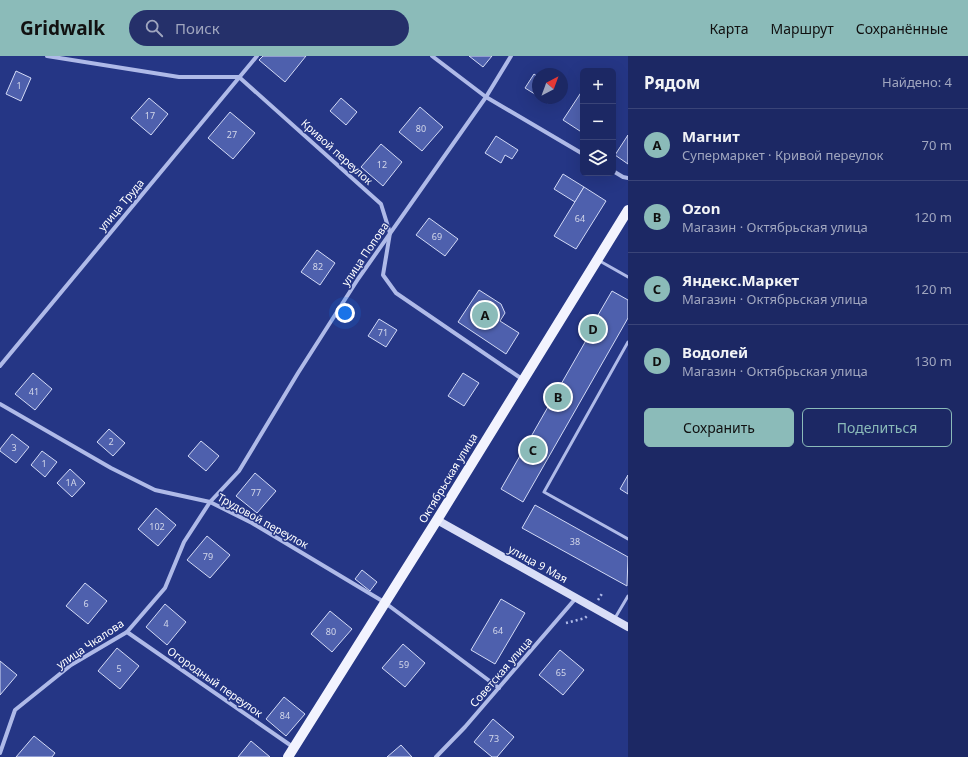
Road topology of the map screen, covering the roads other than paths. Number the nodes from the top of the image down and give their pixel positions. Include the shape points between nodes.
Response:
1 (47, 56) edge
2 (257, 56) edge
3 (432, 56) edge
4 (511, 56) edge
5 (239, 77) junction
6 (486, 97) junction
7 (580, 152) edge
8 (616, 173) edge
9 (628, 178) edge
10 (628, 210) edge
11 (390, 234) junction
12 (598, 260) junction
13 (628, 277) edge
14 (628, 342) edge
15 (0, 366) edge
16 (522, 379) junction
17 (0, 404) edge
18 (210, 502) junction
19 (437, 520) junction
20 (628, 539) edge
21 (628, 596) edge
22 (577, 598) junction
23 (384, 602) junction
24 (614, 619) junction
25 (628, 627) edge
26 (127, 632) junction
27 (499, 688) junction
28 (293, 748) junction
29 (0, 753) edge
30 (288, 757) edge
31 (436, 757) edge

1 - 5 street via 180,76
2 - 5 street, улица Труда
3 - 6 street
4 - 6 street, улица Попова
5 - 11 street, Кривой переулок via 381,204
5 - 15 street, улица Труда
6 - 7 street
6 - 11 street, улица Попова
8 - 9 street
10 - 12 main road, Октябрьская улица
11 - 16 street, Кривой переулок via 383,275 396,293
11 - 18 street, улица Попова via 298,373 239,471
12 - 13 lane
12 - 16 main road, Октябрьская улица
14 - 20 lane via 544,492
16 - 19 main road, Октябрьская улица
17 - 18 street, Трудовой переулок via 155,490
18 - 23 street, Трудовой переулок via 252,523
18 - 26 street, улица Чкалова via 184,542 165,588
19 - 22 main road, улица 9 Мая
19 - 23 main road, Октябрьская улица
21 - 24 lane
22 - 24 main road, улица 9 Мая
22 - 27 street, Советская улица
23 - 27 street, Трудовой переулок
23 - 28 main road, Октябрьская улица
24 - 25 main road, улица 9 Мая
26 - 28 street, Огородный переулок
26 - 29 street, улица Чкалова via 71,665 16,710
27 - 31 street, Советская улица
28 - 30 main road, Октябрьская улица

